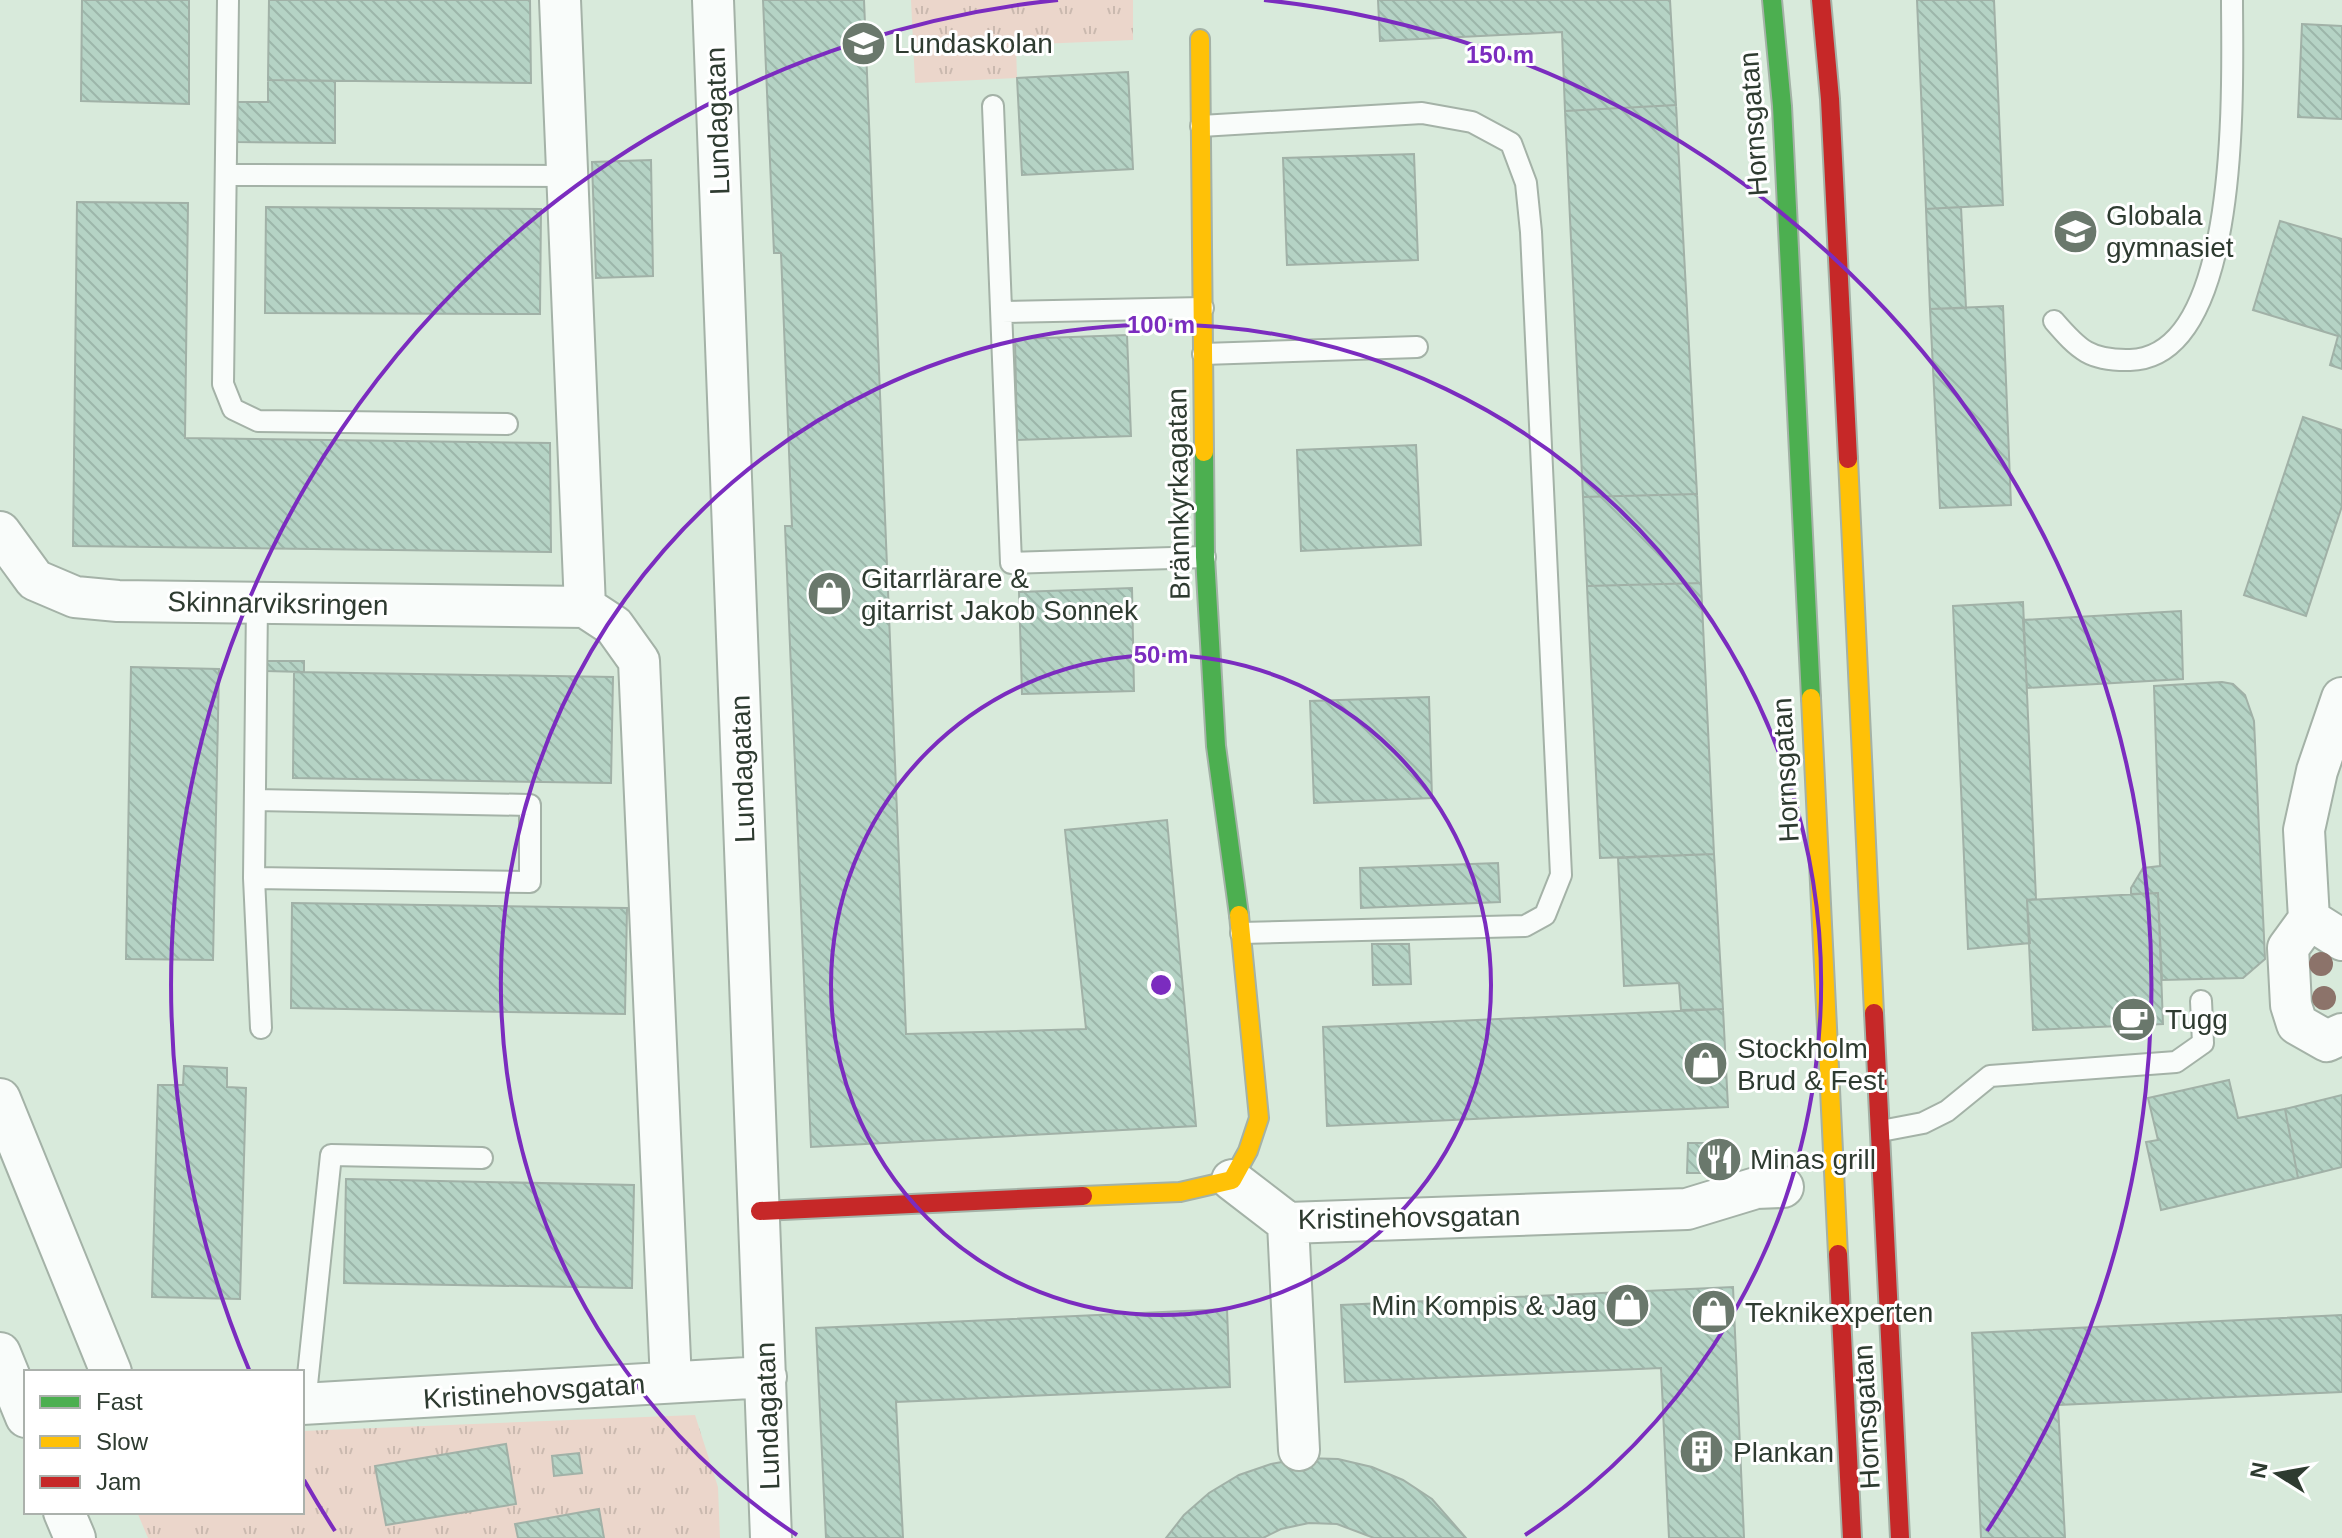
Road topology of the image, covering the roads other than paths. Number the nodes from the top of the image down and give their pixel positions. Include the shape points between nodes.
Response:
1 (228, 0) edge
2 (560, 0) edge
3 (713, 0) edge
4 (1772, 0) edge
5 (1821, 0) edge
6 (2232, 0) edge
7 (1200, 39) dead end
8 (993, 106) dead end
9 (1201, 126) junction
10 (226, 175) junction
11 (566, 176) junction
12 (1203, 308) junction
13 (1002, 312) junction
14 (2054, 321) dead end
15 (1417, 347) dead end
16 (1203, 354) junction
17 (507, 424) dead end
18 (0, 532) edge
19 (1205, 557) junction
20 (257, 603) junction
21 (585, 607) junction
22 (2342, 698) edge
23 (255, 800) junction
24 (254, 878) junction
25 (2309, 919) junction
26 (1241, 933) junction
27 (2342, 940) edge
28 (2201, 1001) dead end
29 (261, 1028) dead end
30 (2342, 1034) edge
31 (0, 1099) edge
32 (1881, 1131) junction
33 (1831, 1135) junction
34 (482, 1158) dead end
35 (1232, 1180) junction
36 (1783, 1187) dead end
37 (760, 1211) junction
38 (1288, 1223) junction
39 (0, 1353) edge
40 (110, 1370) edge
41 (766, 1377) junction
42 (671, 1382) junction
43 (304, 1404) edge
44 (24, 1412) edge
45 (1299, 1450) dead end
46 (65, 1514) edge
47 (75, 1538) edge
48 (771, 1538) edge
49 (1852, 1538) edge
50 (1900, 1538) edge

1 - 10 lane
2 - 11 street
3 - 37 street, Lundagatan
4 - 33 main road, Hornsgatan via 1782,106
5 - 32 main road, Hornsgatan
6 - 14 lane via 2229,184 2200,303 2182,338 2147,359 2106,360 2078,349
7 - 9 main road, Brännkyrkagatan
8 - 13 lane
9 - 12 main road, Brännkyrkagatan
9 - 26 lane via 1422,113 1472,122 1511,143 1526,183 1531,232 1561,875 1545,915 1525,926
10 - 11 lane
10 - 17 lane via 223,384 233,409 258,421
11 - 21 street
12 - 13 lane
12 - 16 main road, Brännkyrkagatan
13 - 19 lane via 1011,563
15 - 16 lane
16 - 19 main road, Brännkyrkagatan
18 - 20 street, Skinnarviksringen via 35,580 75,597
19 - 26 main road, Brännkyrkagatan via 1216,746
20 - 21 street, Skinnarviksringen
20 - 23 lane
21 - 42 street via 614,626 639,661
22 - 25 street via 2304,830
23 - 24 lane
23 - 24 lane via 530,805 531,844 530,882
24 - 29 lane
25 - 27 street
25 - 30 street via 2288,948 2291,1005 2297,1024 2307,1033 2327,1041
26 - 35 main road, Brännkyrkagatan via 1259,1118
28 - 32 lane via 2203,1043 2176,1062 1990,1076 1947,1111 1923,1123
31 - 40 street
32 - 33 main road
32 - 50 main road, Hornsgatan
33 - 49 main road, Hornsgatan
34 - 43 lane via 331,1155
35 - 37 main road via 1180,1192
35 - 38 street, Kristinehovsgatan
36 - 38 street, Kristinehovsgatan via 1756,1188 1687,1209
37 - 41 street, Lundagatan
38 - 45 street
39 - 44 street
41 - 42 street, Kristinehovsgatan
41 - 48 street, Lundagatan
42 - 43 street, Kristinehovsgatan
46 - 47 street

